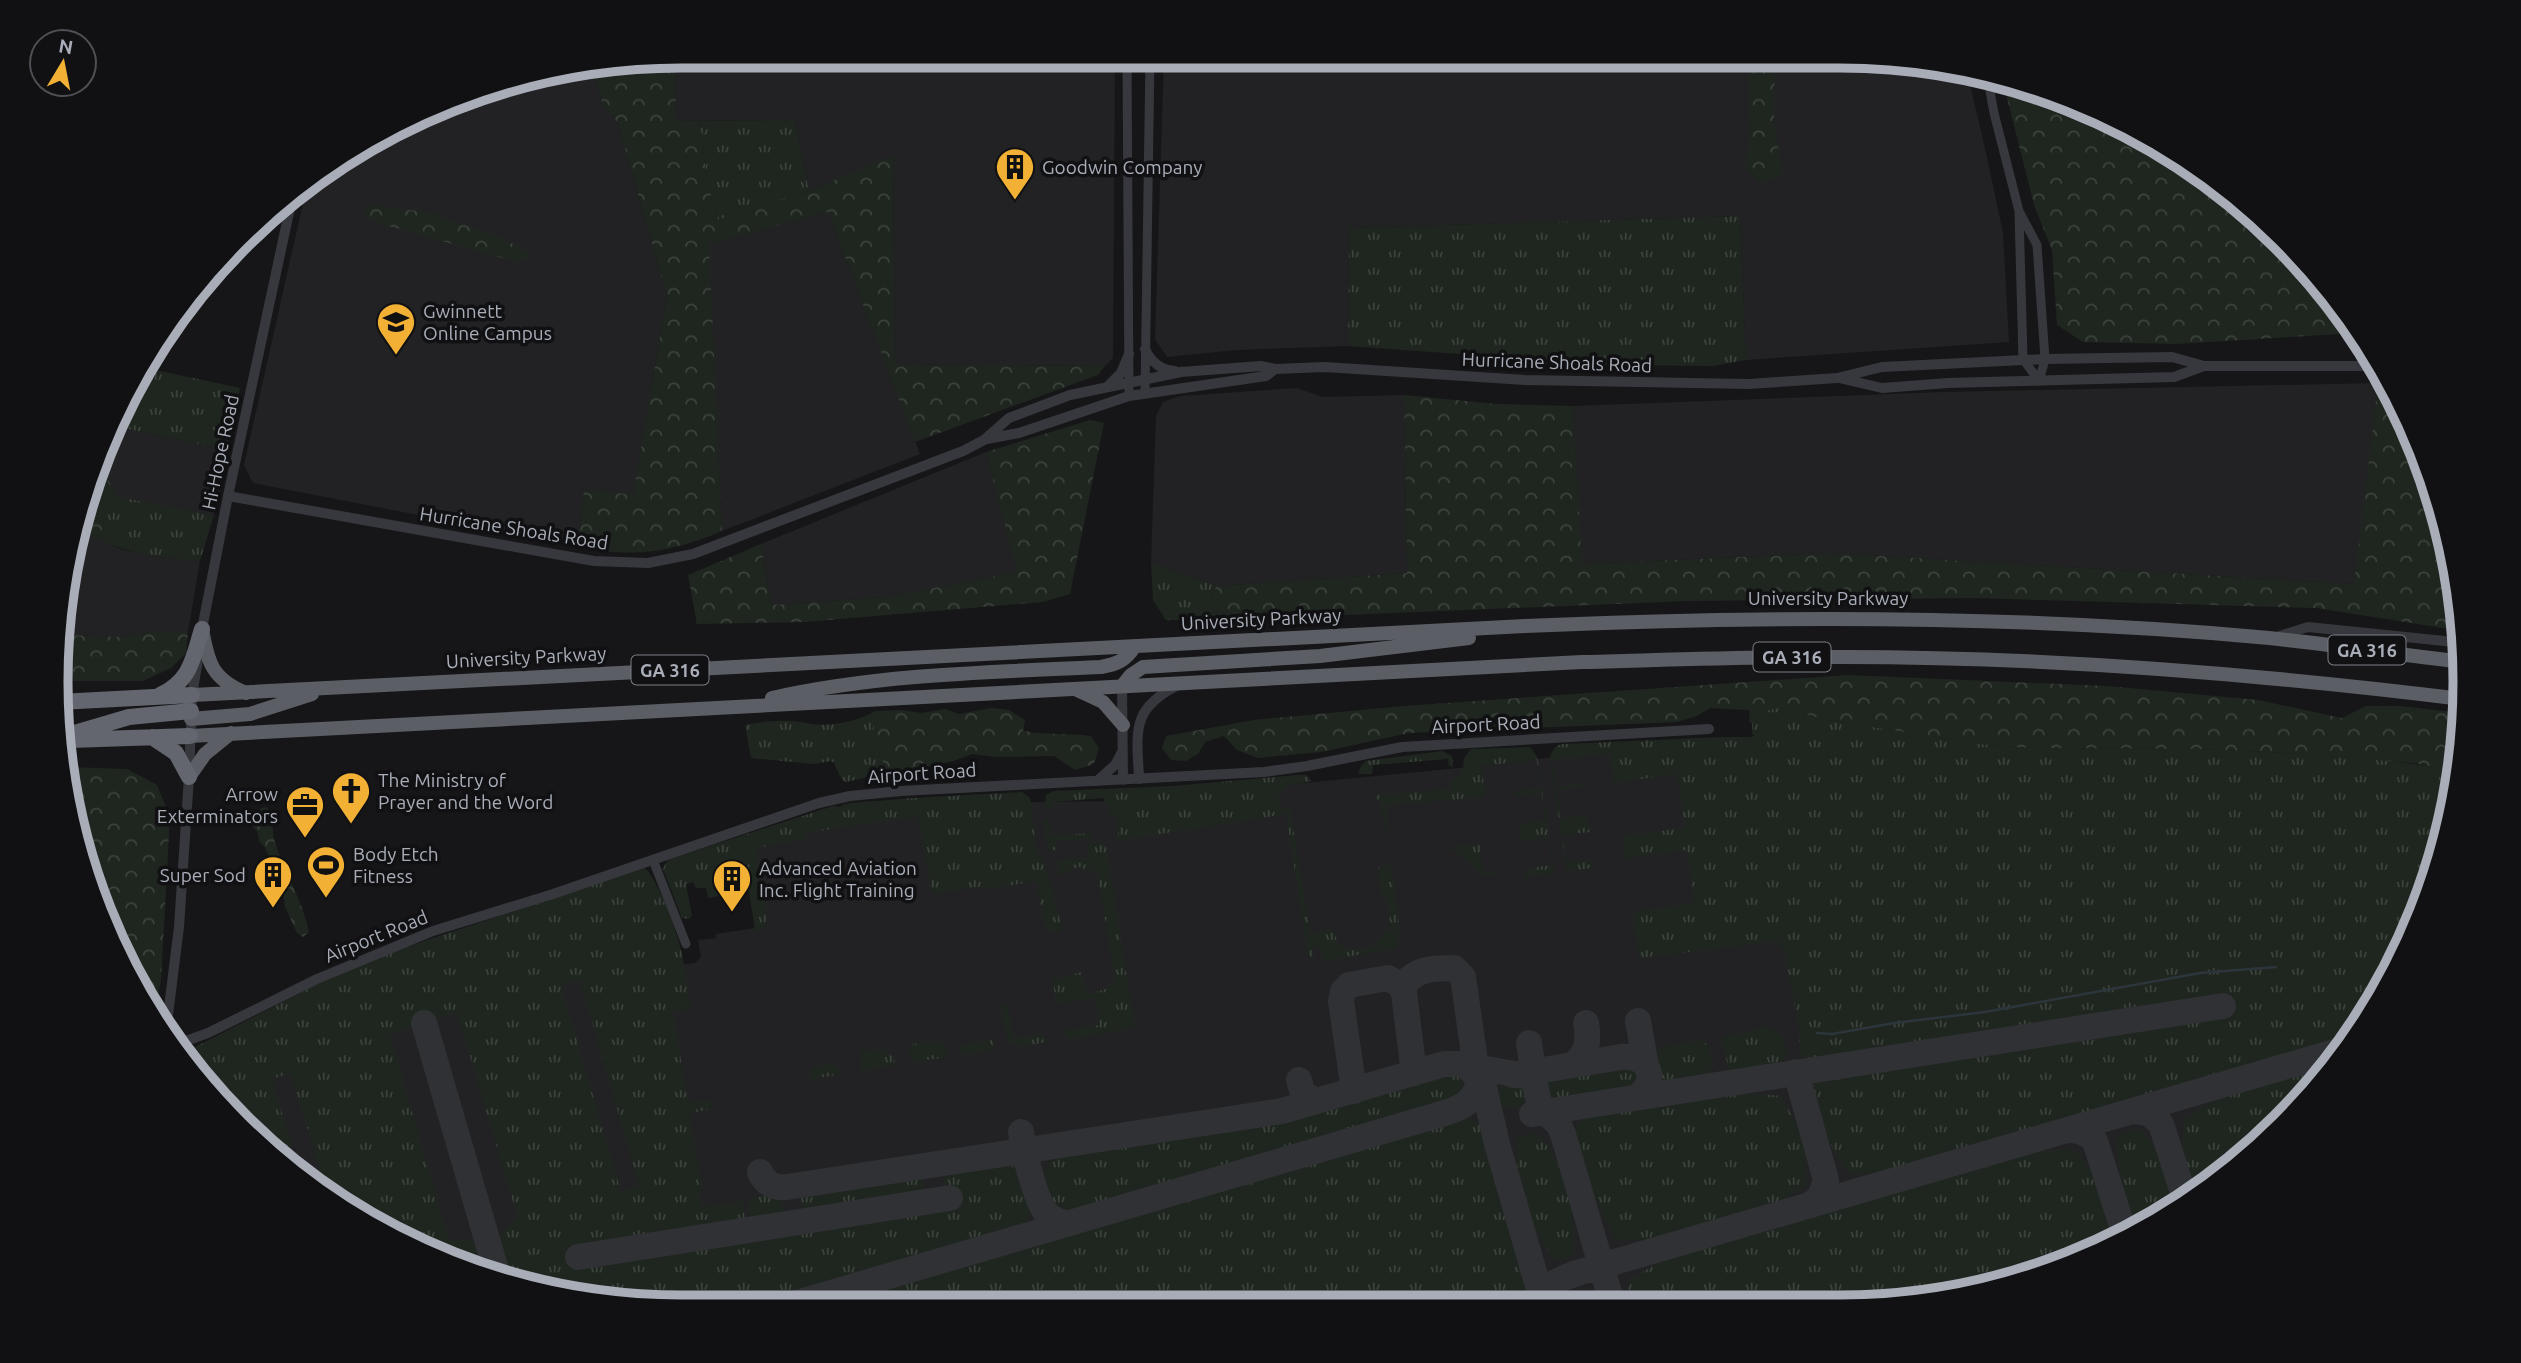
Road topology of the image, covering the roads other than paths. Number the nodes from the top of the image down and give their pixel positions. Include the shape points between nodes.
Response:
1 (1127, 68) edge
2 (1150, 68) edge
3 (1989, 87) edge
4 (290, 210) edge
5 (2019, 211) junction
6 (1145, 349) junction
7 (1129, 354) junction
8 (2023, 359) junction
9 (2045, 359) junction
10 (2204, 366) junction
11 (2365, 366) edge
12 (1275, 369) junction
13 (1181, 372) junction
14 (1837, 377) junction
15 (1144, 380) junction
16 (2039, 381) junction
17 (1129, 384) junction
18 (1106, 388) junction
19 (1145, 393) junction
20 (1129, 396) junction
21 (984, 440) junction
22 (228, 496) junction
23 (1525, 626) junction
24 (202, 629) junction
25 (2270, 638) junction
26 (2451, 642) edge
27 (1135, 646) junction
28 (2452, 661) edge
29 (1184, 683) junction
30 (1122, 686) junction
31 (330, 689) junction
32 (1072, 689) junction
33 (247, 693) junction
34 (155, 698) junction
35 (2452, 698) edge
36 (69, 702) edge
37 (738, 707) junction
38 (191, 715) junction
39 (1123, 725) junction
40 (1709, 729) dead end
41 (233, 733) junction
42 (71, 736) edge
43 (152, 737) junction
44 (71, 739) edge
45 (1123, 750) junction
46 (190, 777) junction
47 (1139, 779) junction
48 (1124, 780) junction
49 (1097, 781) junction
50 (653, 860) junction
51 (686, 944) dead end
52 (168, 1016) edge
53 (185, 1041) edge

1 - 7 street
2 - 6 street
3 - 5 street
4 - 22 street, Hi-Hope Road
5 - 8 street
5 - 9 street via 2037,245
6 - 13 street via 1164,370
6 - 15 street
7 - 17 street
7 - 18 street via 1121,373
8 - 9 street, Hurricane Shoals Road
8 - 14 street, Hurricane Shoals Road via 1882,367
8 - 16 street
9 - 10 street, Hurricane Shoals Road via 2172,357
9 - 16 street
10 - 11 street, Hurricane Shoals Road
10 - 16 street, Hurricane Shoals Road via 2174,377
12 - 13 street, Hurricane Shoals Road
12 - 14 street, Hurricane Shoals Road via 1325,367 1662,384
12 - 19 street, Hurricane Shoals Road via 1266,376
13 - 15 street, Hurricane Shoals Road
14 - 16 street, Hurricane Shoals Road via 1882,388
15 - 17 street, Hurricane Shoals Road
15 - 19 street
17 - 18 street, Hurricane Shoals Road
17 - 20 street
18 - 21 street, Hurricane Shoals Road via 1070,395 1009,418
19 - 20 street, Hurricane Shoals Road
20 - 21 street, Hurricane Shoals Road
21 - 22 street, Hurricane Shoals Road via 693,554 648,563 594,561
22 - 24 street, Hi-Hope Road
23 - 25 highway, University Parkway / GA 316 via 1707,619 1918,619
23 - 27 highway, University Parkway / GA 316
23 - 30 highway via 1482,636 1320,656 1143,667
24 - 33 highway via 214,671
24 - 34 highway via 184,678
24 - 38 street, Hi-Hope Road
25 - 26 street via 2308,627
25 - 28 highway, University Parkway / GA 316
27 - 31 highway, University Parkway / GA 316
27 - 37 highway via 1116,665 886,681
29 - 30 highway, University Parkway / GA 316
29 - 35 highway, University Parkway / GA 316 via 1582,662 1828,657 2144,667
29 - 47 street via 1160,696 1138,723
30 - 32 highway, University Parkway / GA 316
30 - 39 street
31 - 33 highway, University Parkway / GA 316
31 - 38 highway via 250,714
32 - 37 highway, University Parkway / GA 316
32 - 39 highway via 1103,702
33 - 38 highway, University Parkway / GA 316
34 - 36 highway, University Parkway / GA 316
34 - 38 highway, University Parkway / GA 316
37 - 41 highway, University Parkway / GA 316
38 - 41 highway, University Parkway / GA 316
38 - 42 highway via 129,716
38 - 43 highway, University Parkway / GA 316
38 - 46 street
39 - 45 street
40 - 47 street, Airport Road via 1425,745 1264,772
41 - 46 highway via 205,754
43 - 44 highway, University Parkway / GA 316
43 - 46 highway via 176,752
45 - 48 street
45 - 49 street via 1115,765
46 - 52 street
47 - 48 street, Airport Road
48 - 49 street, Airport Road
49 - 50 street, Airport Road via 850,796
50 - 51 street
50 - 53 street, Airport Road via 433,931

